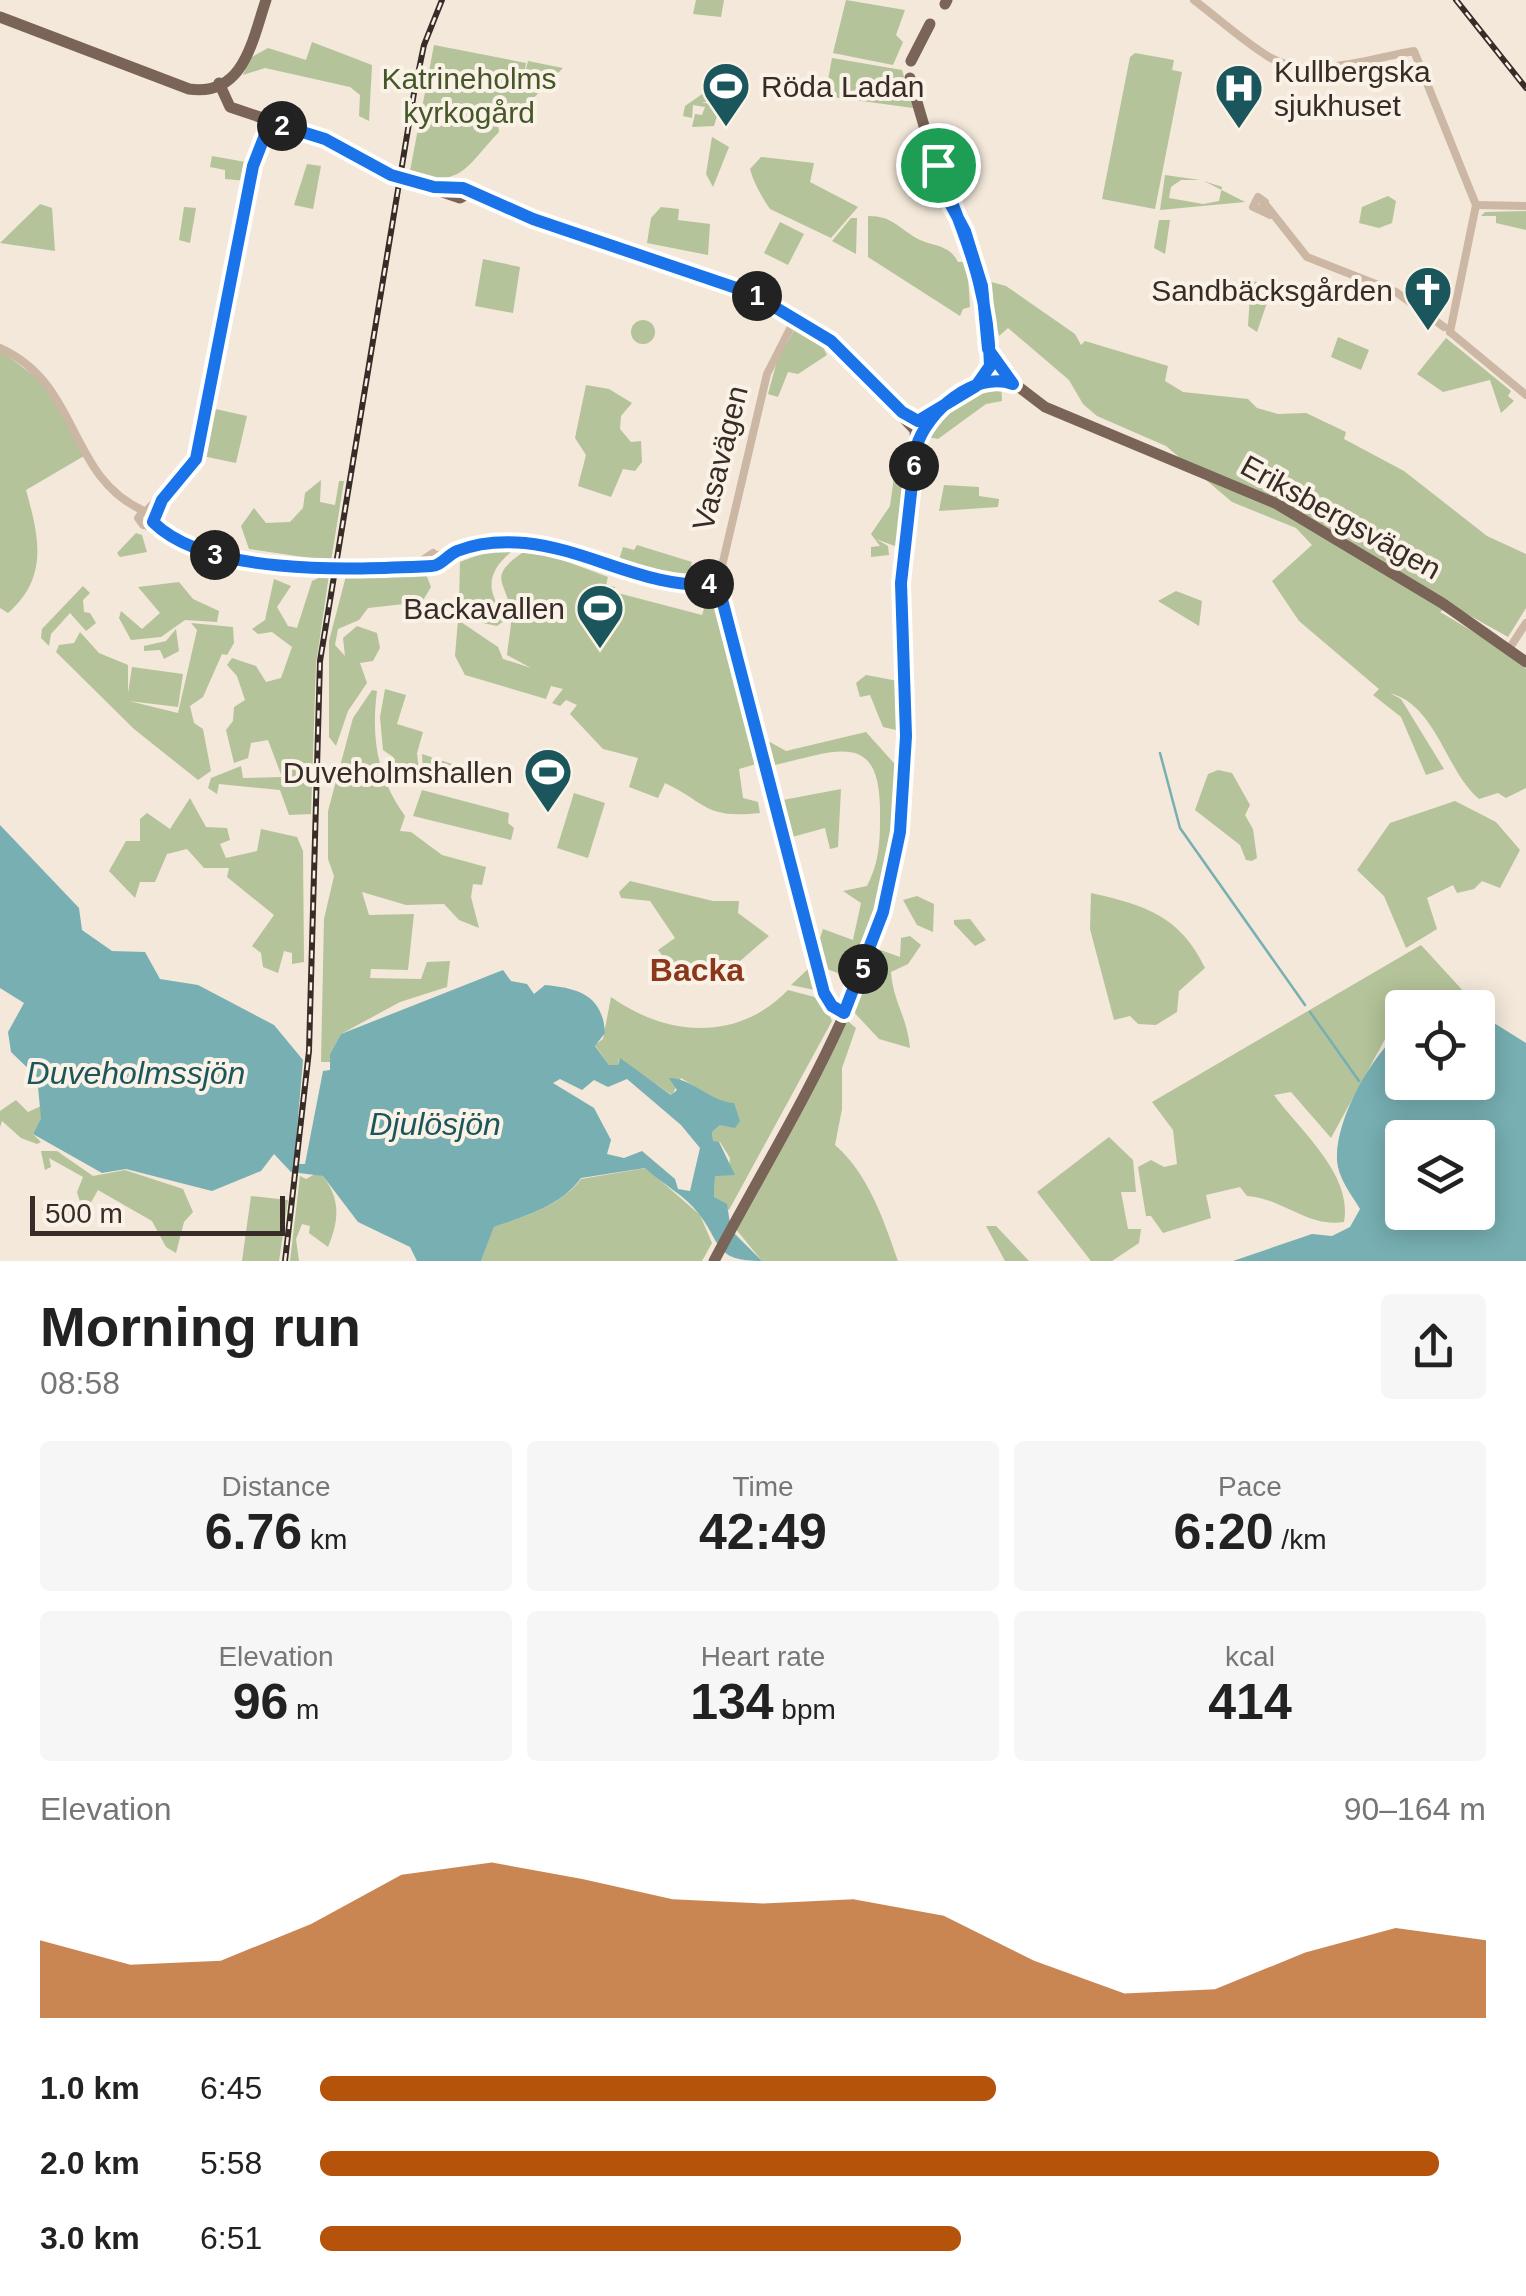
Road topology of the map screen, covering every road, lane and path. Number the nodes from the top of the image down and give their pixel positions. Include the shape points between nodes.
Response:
1 (266, 0) edge
2 (1194, 0) edge
3 (0, 15) edge
4 (930, 24) dead end
5 (911, 61) dead end
6 (910, 78) dead end
7 (220, 86) junction
8 (270, 122) junction
9 (1476, 206) junction
10 (1526, 206) edge
11 (1263, 207) dead end
12 (796, 318) junction
13 (1448, 328) junction
14 (0, 348) edge
15 (994, 373) junction
16 (1526, 396) edge
17 (919, 426) junction
18 (147, 516) junction
19 (718, 584) junction
20 (1526, 623) edge
21 (1509, 648) junction
22 (1526, 662) edge
23 (844, 1013) junction
24 (714, 1261) edge

1 - 7 main road via 242,63
2 - 9 street via 1285,63 1315,68 1414,52
3 - 7 main road via 183,87
4 - 5 main road
6 - 15 main road, Eriksbergsvägen via 981,277
7 - 8 main road via 227,102
8 - 12 main road via 326,137 400,178 723,280
8 - 18 street via 253,166 196,459
9 - 10 street
9 - 13 street
11 - 13 street via 1318,264 1396,292
12 - 17 main road via 831,341
12 - 19 street, Vasavägen via 767,374
13 - 16 street
14 - 18 street via 44,378 95,471
15 - 17 main road
15 - 21 main road, Eriksbergsvägen via 1056,413 1277,504
17 - 23 main road via 901,583 906,747 900,832 883,912
18 - 19 street via 164,533 211,555 382,571 428,561 435,566 454,552 490,544 524,543 678,586
19 - 23 street, Vasavägen via 824,993
20 - 21 street
21 - 22 main road, Eriksbergsvägen
23 - 24 main road

